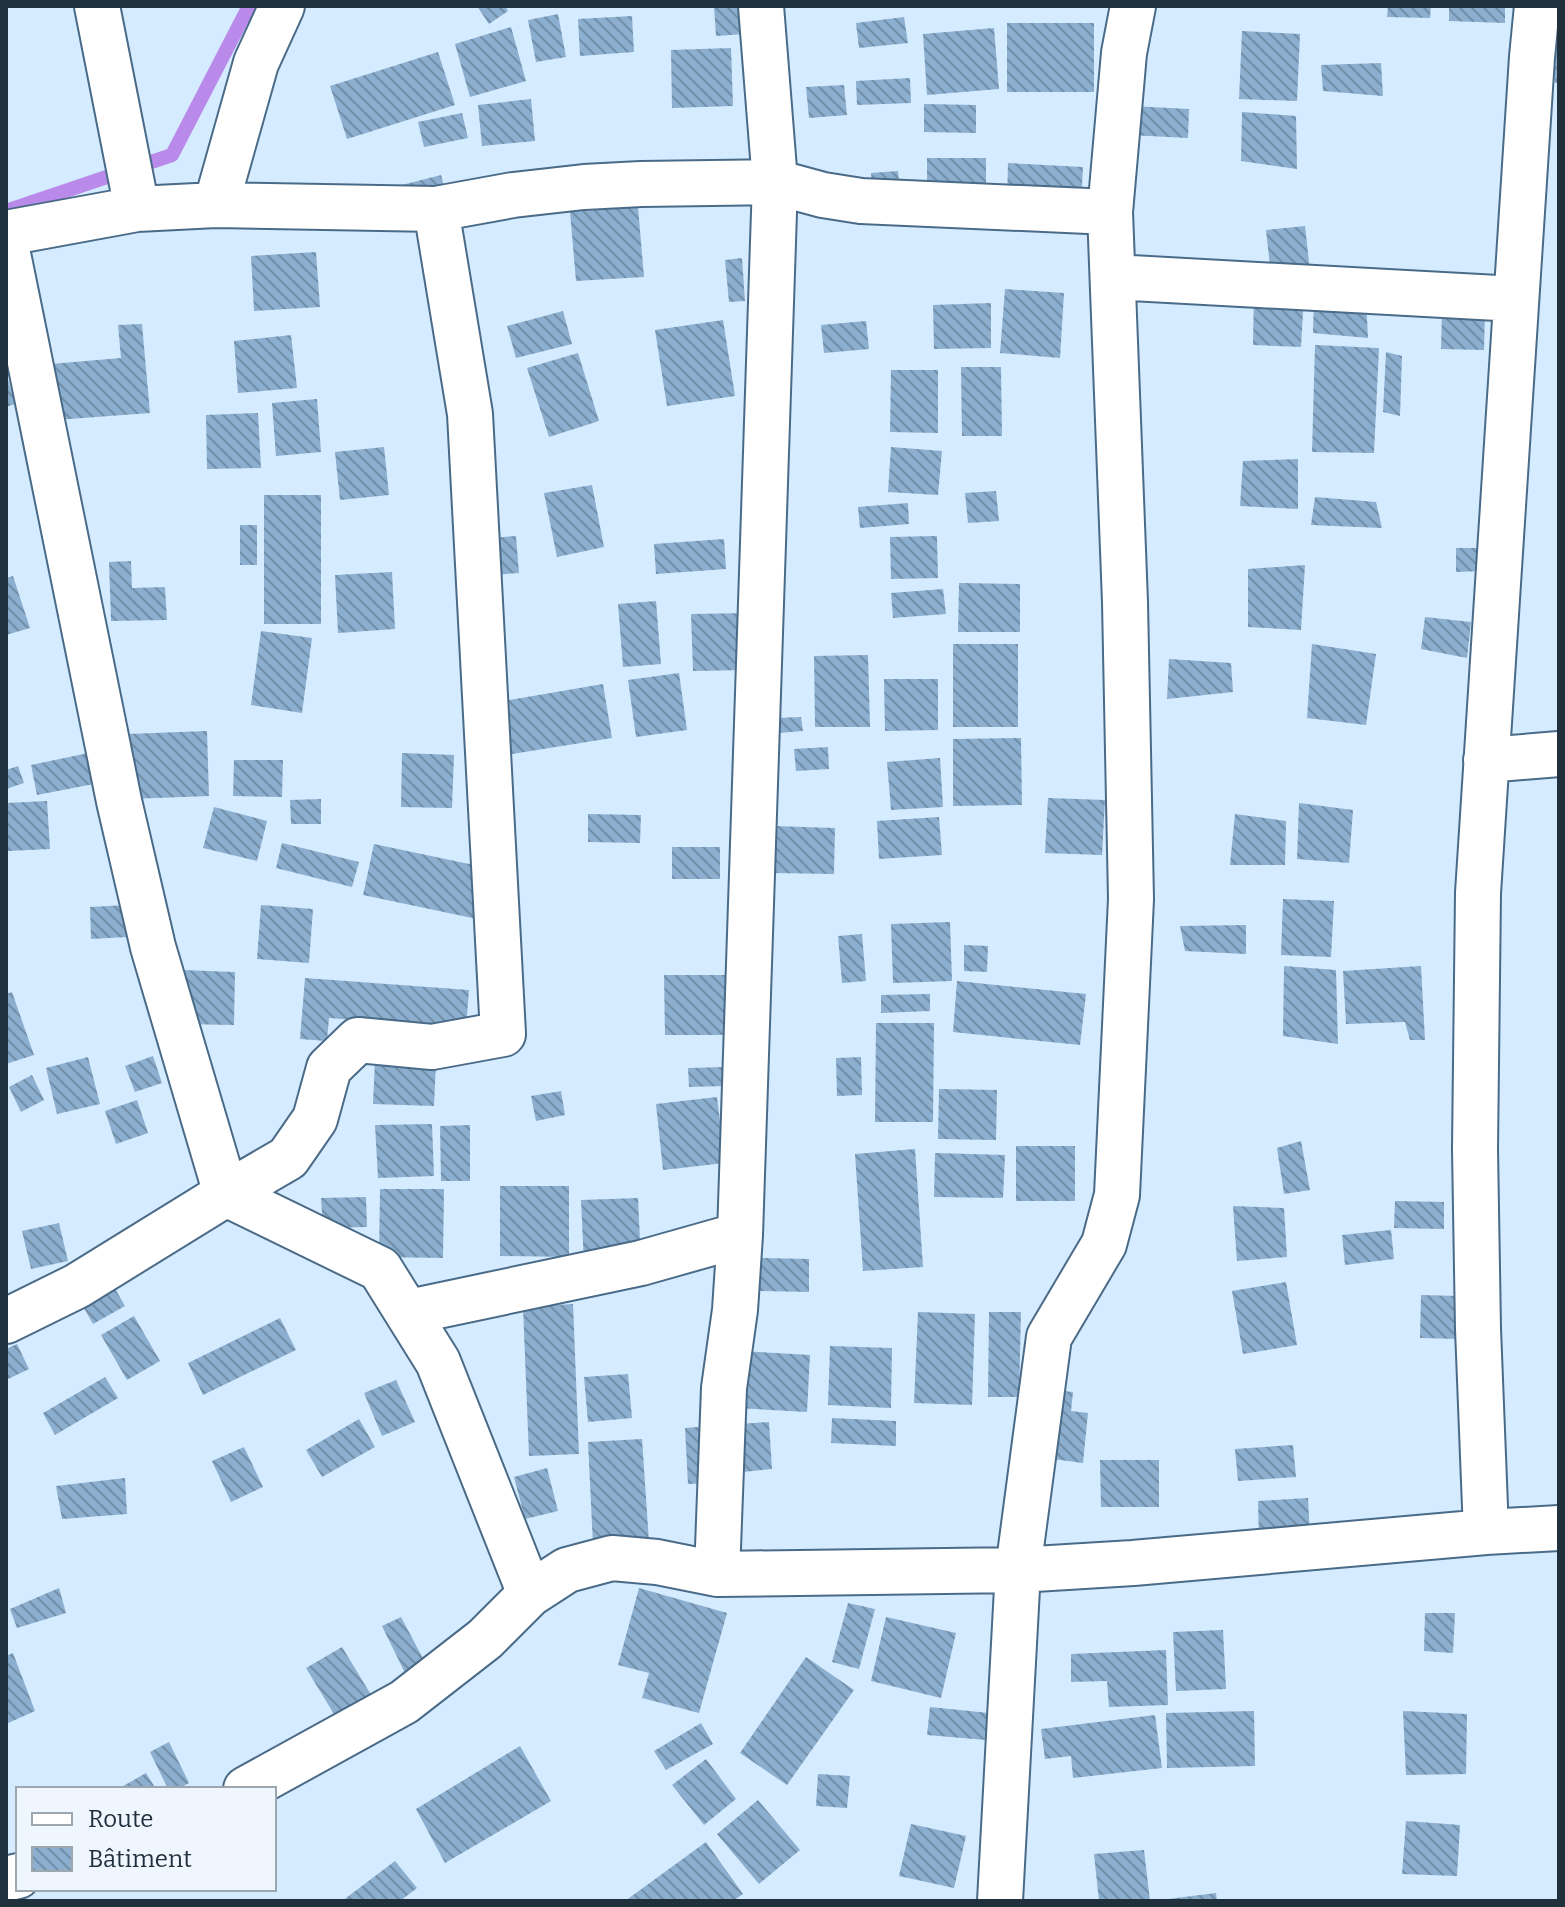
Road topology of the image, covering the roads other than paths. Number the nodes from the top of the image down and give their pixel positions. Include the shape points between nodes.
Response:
1 (97, 6) edge
2 (282, 6) edge
3 (761, 6) edge
4 (1133, 6) edge
5 (1537, 6) edge
6 (775, 182) junction
7 (216, 205) junction
8 (137, 209) junction
9 (436, 209) junction
10 (1110, 212) junction
11 (6, 233) edge
12 (6, 244) edge
13 (1113, 277) junction
14 (1516, 299) junction
15 (1559, 754) edge
16 (1486, 760) junction
17 (226, 1194) junction
18 (740, 1235) junction
19 (409, 1312) junction
20 (6, 1321) edge
21 (1559, 1528) edge
22 (1486, 1532) junction
23 (1018, 1570) junction
24 (717, 1574) junction
25 (530, 1594) junction
26 (250, 1787) edge
27 (1000, 1901) edge

1 - 8 street
2 - 7 street via 256,63
3 - 6 street
4 - 10 street
5 - 14 street
6 - 9 street via 584,187
6 - 10 street via 861,201
6 - 18 street
7 - 8 street
7 - 9 street
8 - 11 street
9 - 17 street via 470,414 503,1034 432,1047 358,1040 329,1068 315,1119 288,1158
10 - 13 street
12 - 17 street via 119,801 153,947
13 - 14 street
13 - 23 street via 1131,899 1117,1195 1104,1244 1049,1337
14 - 16 street
15 - 16 street
16 - 22 street via 1478,893 1475,1149
17 - 19 street via 380,1269
17 - 20 street via 77,1286
18 - 19 street via 641,1263
18 - 24 street via 724,1388
19 - 25 street via 438,1362
21 - 22 street
22 - 23 street
23 - 24 street
23 - 27 street
24 - 25 street via 612,1558 567,1570
25 - 26 street via 485,1639 404,1702

